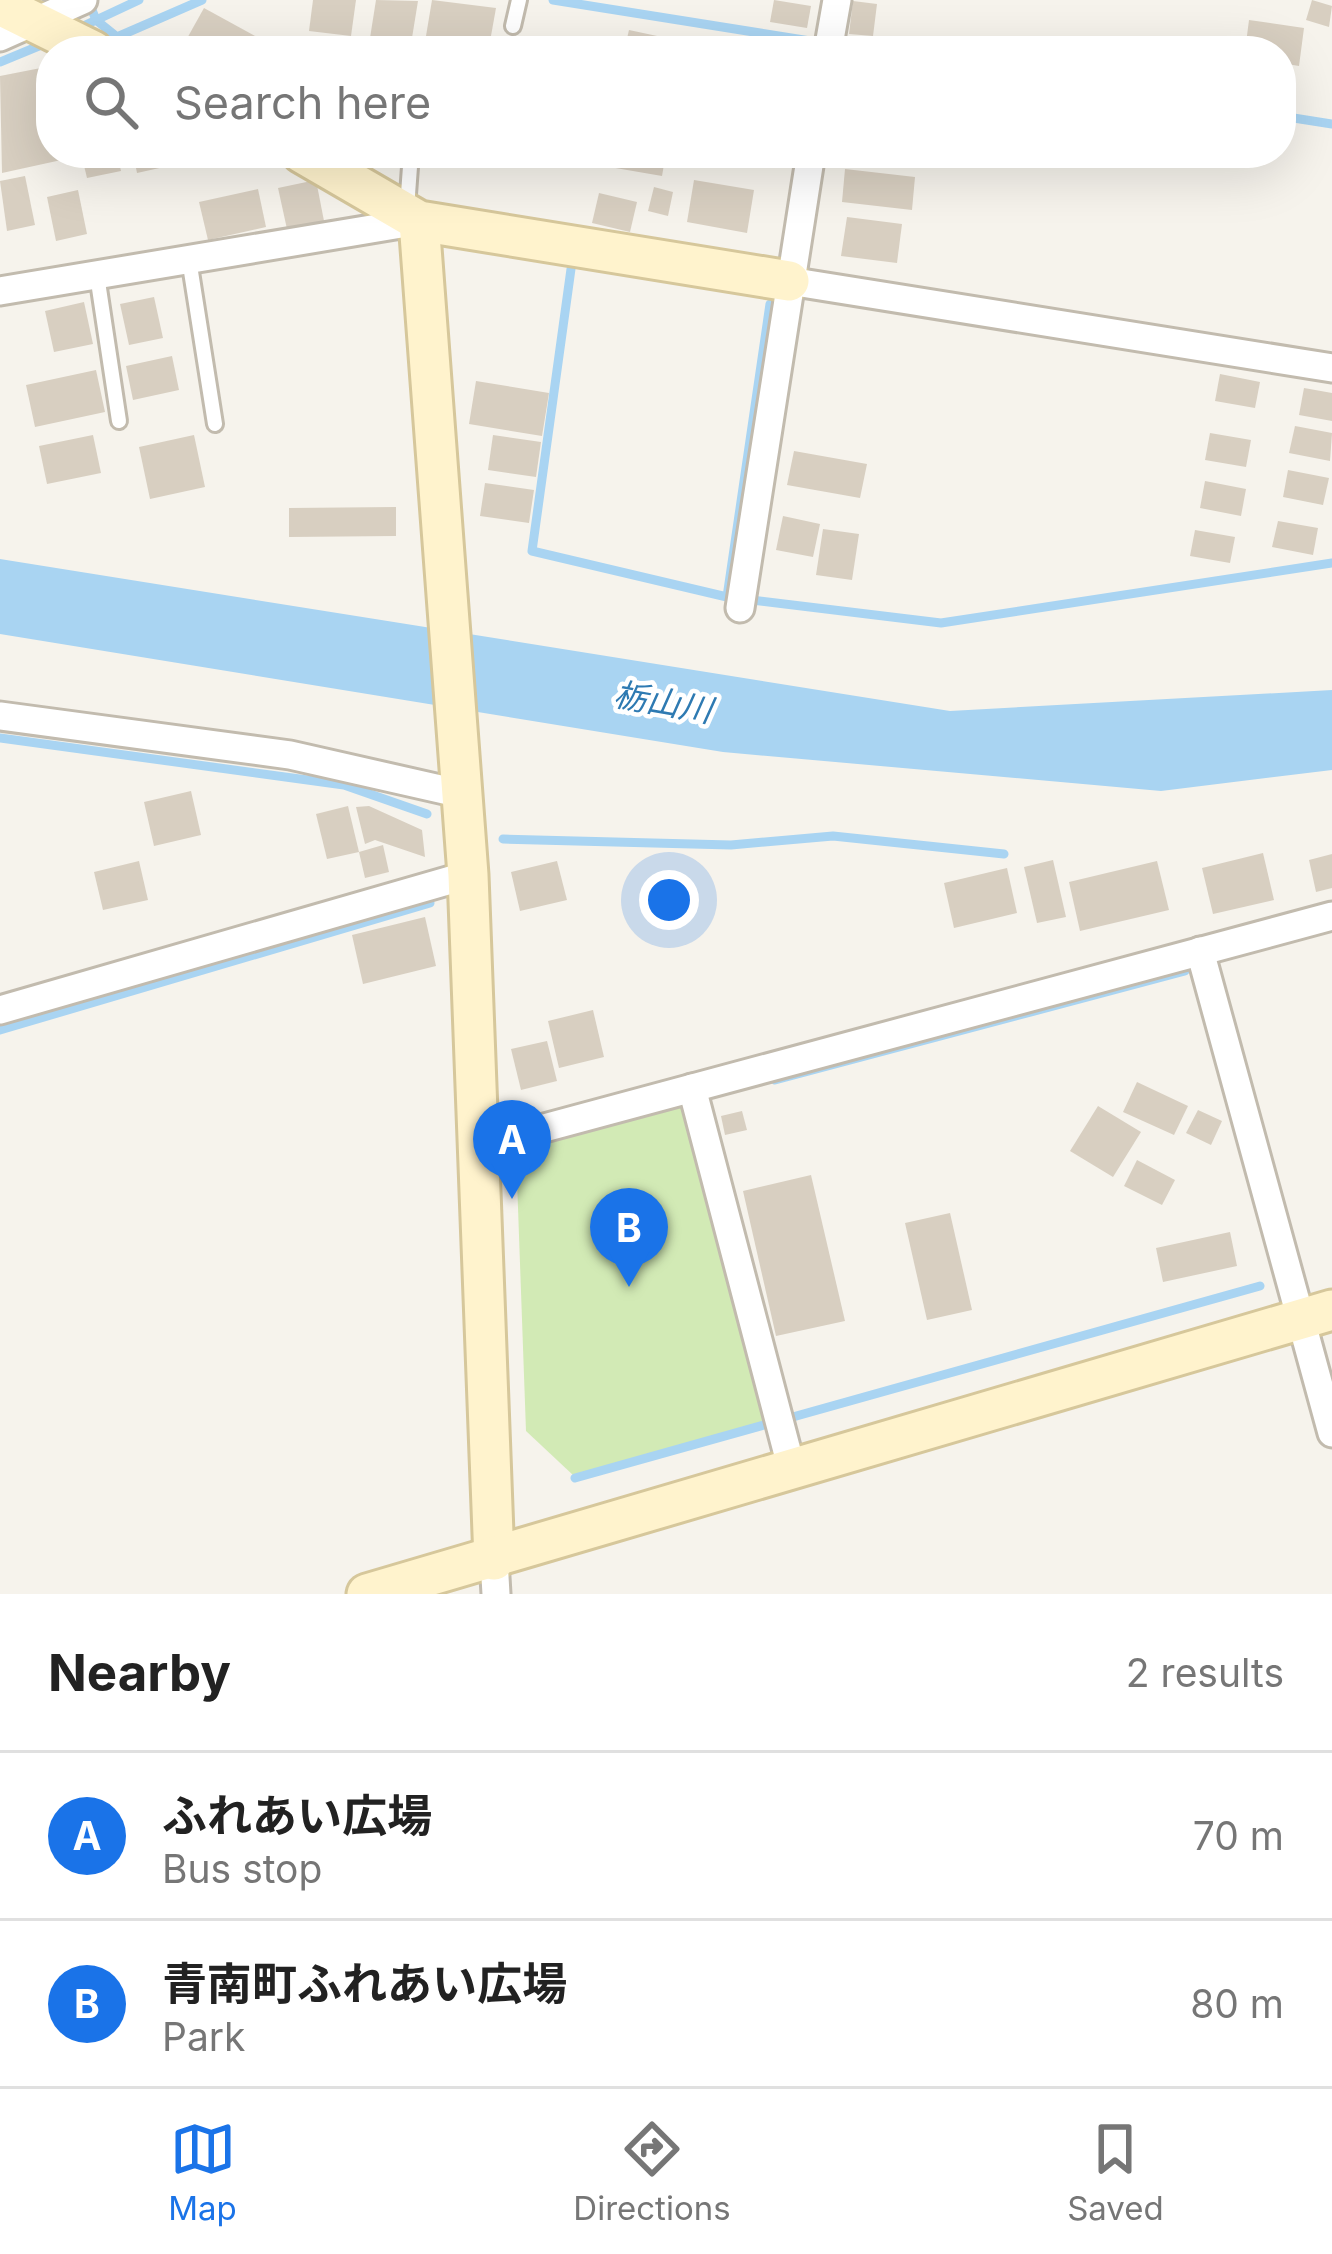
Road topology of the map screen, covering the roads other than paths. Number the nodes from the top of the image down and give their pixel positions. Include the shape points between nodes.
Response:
1 (82, 0) edge
2 (519, 0) edge
3 (837, 0) edge
4 (12, 21) edge
5 (513, 26) dead end
6 (54, 36) edge
7 (831, 36) edge
8 (348, 168) edge
9 (412, 168) edge
10 (808, 168) edge
11 (413, 217) junction
12 (189, 259) junction
13 (97, 274) junction
14 (789, 281) junction
15 (0, 291) edge
16 (1332, 368) edge
17 (119, 421) dead end
18 (215, 424) dead end
19 (740, 608) dead end
20 (0, 716) edge
21 (460, 780) junction
22 (468, 875) junction
23 (1332, 916) edge
24 (1200, 951) junction
25 (0, 1010) edge
26 (692, 1088) junction
27 (481, 1145) junction
28 (1318, 1313) edge
29 (1332, 1433) edge
30 (792, 1470) junction
31 (495, 1577) edge
32 (367, 1594) edge

1 - 4 street
2 - 5 lane
3 - 7 street
4 - 6 street
8 - 11 street
9 - 11 lane
10 - 14 street
11 - 12 street
11 - 14 street
11 - 21 street
12 - 13 street
12 - 18 lane
13 - 15 street
13 - 17 lane
14 - 16 street
14 - 19 street
20 - 21 street
21 - 22 street
22 - 25 street
22 - 27 street
23 - 24 street
24 - 26 street
24 - 28 street
26 - 27 street
26 - 30 street
27 - 31 street
28 - 29 street
28 - 30 street
30 - 31 street
31 - 32 street

